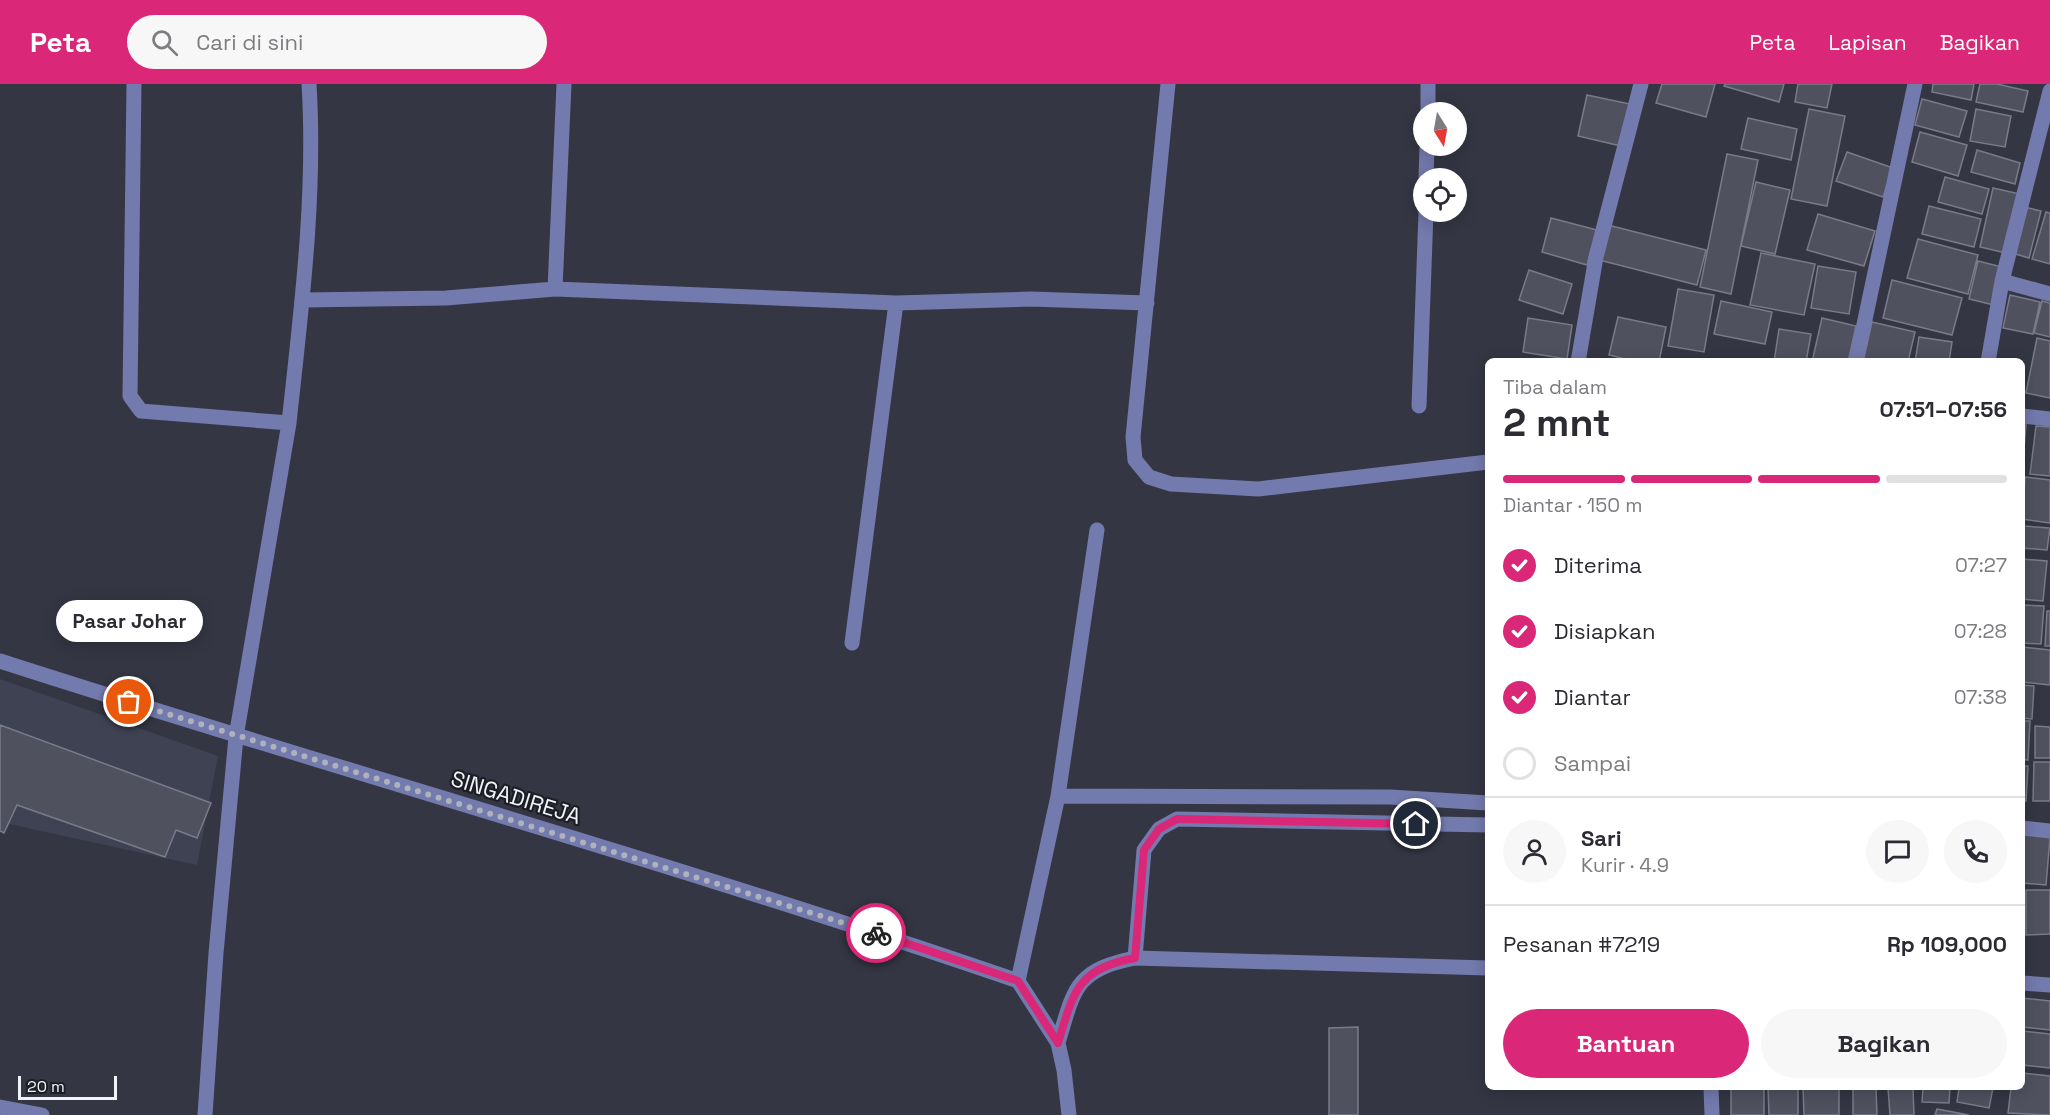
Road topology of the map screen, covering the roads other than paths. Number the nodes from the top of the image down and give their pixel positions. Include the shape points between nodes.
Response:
1 (134, 84) edge
2 (309, 84) edge
3 (564, 84) edge
4 (1168, 84) edge
5 (1428, 84) edge
6 (1641, 84) edge
7 (1915, 84) edge
8 (2050, 91) edge
9 (1428, 102) edge
10 (1426, 222) edge
11 (2002, 281) junction
12 (555, 289) junction
13 (2050, 294) edge
14 (302, 300) junction
15 (896, 303) junction
16 (1147, 303) junction
17 (1579, 358) edge
18 (1857, 358) edge
19 (1989, 358) edge
20 (1419, 406) dead end
21 (2025, 416) edge
22 (2050, 419) edge
23 (289, 423) junction
24 (1485, 462) edge
25 (1097, 530) dead end
26 (852, 643) dead end
27 (0, 661) edge
28 (236, 737) junction
29 (1058, 796) junction
30 (1485, 803) edge
31 (1485, 825) edge
32 (2025, 828) edge
33 (2050, 831) edge
34 (1135, 958) junction
35 (1485, 968) edge
36 (1018, 981) junction
37 (2025, 983) edge
38 (2050, 985) edge
39 (1058, 1043) junction
40 (1711, 1090) edge
41 (0, 1107) edge
42 (42, 1115) edge
43 (205, 1115) edge
44 (1069, 1115) edge
45 (1712, 1115) edge

1 - 23 street via 130,396 141,411
2 - 14 street
3 - 12 street
4 - 16 street
5 - 9 street
6 - 17 street via 1596,257
7 - 18 street
8 - 11 street
10 - 20 street
11 - 13 street
11 - 19 street
12 - 14 street via 446,298
12 - 15 street
14 - 23 street
15 - 16 street via 1031,299
15 - 26 street
16 - 24 street via 1133,437 1135,460 1149,477 1171,483 1258,489
21 - 22 street
23 - 28 street
25 - 29 street
27 - 28 street, SINGADIREJA
28 - 36 street, SINGADIREJA via 428,793
28 - 43 street
29 - 30 street via 1390,797
29 - 36 street
31 - 34 street via 1177,819 1159,829 1144,850
32 - 33 street
34 - 35 street
34 - 39 street via 1106,964 1085,977 1071,1000
36 - 39 street
37 - 38 street
39 - 44 street
40 - 45 street
41 - 42 street

